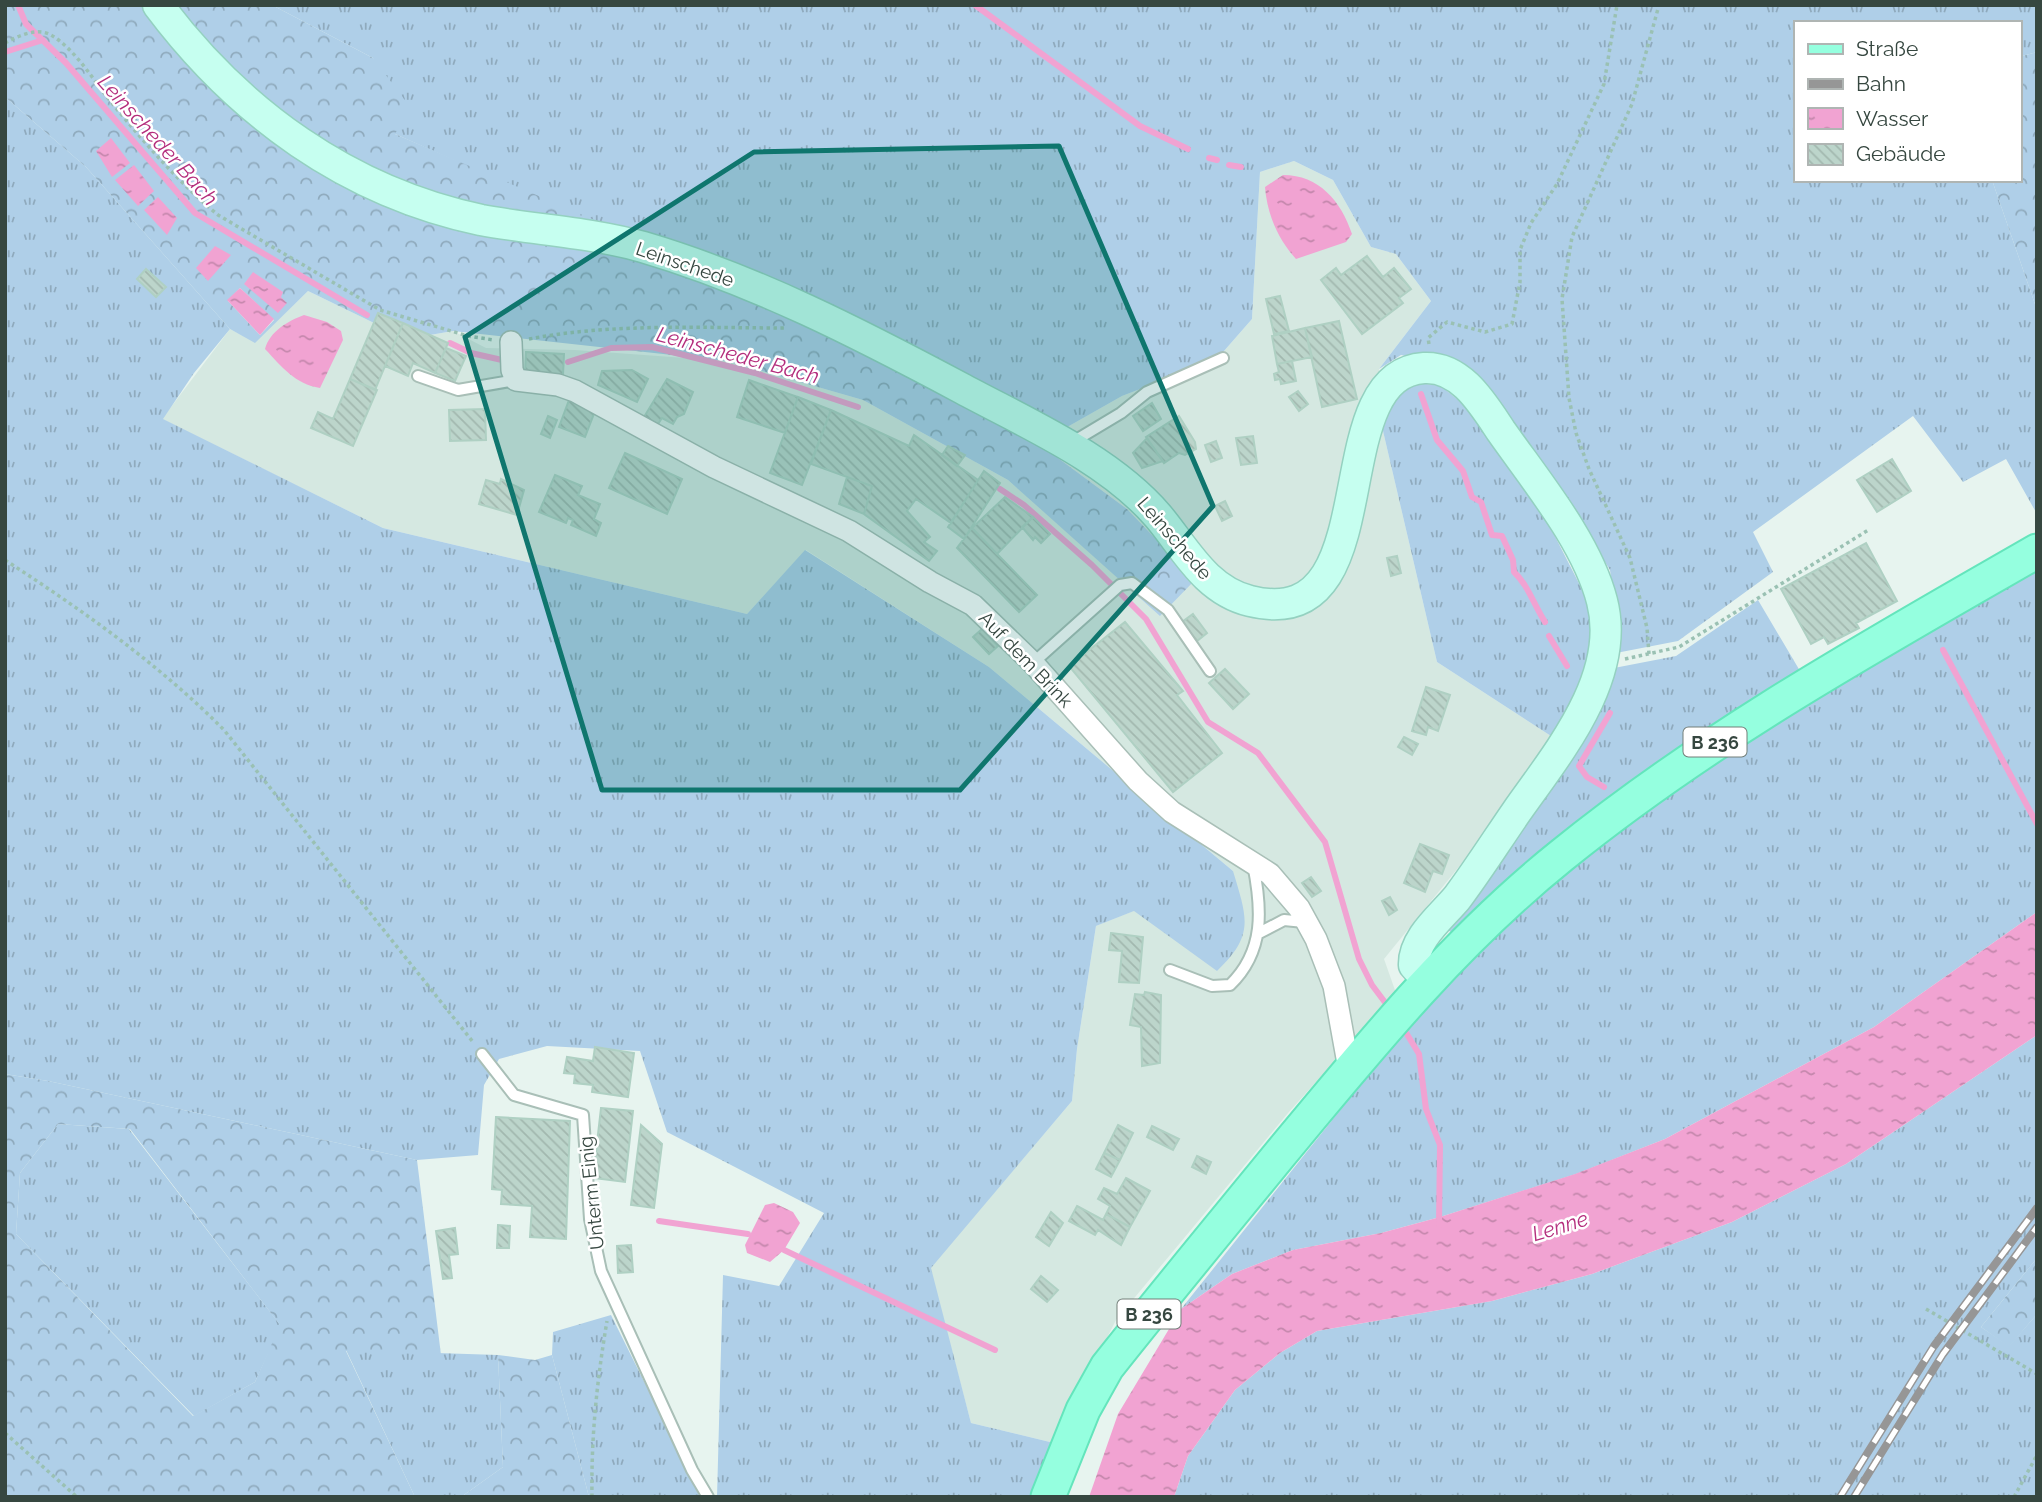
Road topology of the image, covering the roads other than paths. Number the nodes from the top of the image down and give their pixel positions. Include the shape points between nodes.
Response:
1 (158, 5) edge
2 (511, 342) road end
3 (1223, 358) dead end
4 (418, 376) dead end
5 (516, 380) junction
6 (1066, 446) junction
7 (2037, 551) edge
8 (1033, 663) junction
9 (1210, 671) dead end
10 (1252, 861) junction
11 (1307, 922) junction
12 (1259, 933) junction
13 (1170, 970) dead end
14 (1428, 981) junction
15 (482, 1054) road end
16 (1349, 1069) junction
17 (708, 1497) edge
18 (1048, 1497) edge

1 - 6 main road, Leinschede via 228,86 275,126 349,174 428,207 641,247 719,274 830,321
2 - 5 street
3 - 6 lane via 1147,392
4 - 5 lane via 458,390
5 - 8 street, Auf dem Brink via 575,391 714,467 849,531 973,605
6 - 14 main road, Leinschede via 1134,491 1214,584 1254,602 1282,602 1307,593 1332,563 1379,396 1401,375 1432,368 1456,376 1476,397 1573,538 1603,603 1606,633 1602,660 1574,726 1463,889 1416,949 1415,965
7 - 14 main road, B 236 via 1792,691 1645,791 1559,857
8 - 9 lane via 1120,585 1132,583 1168,610
8 - 10 street, Auf dem Brink via 1138,781 1172,812
10 - 11 street, Auf dem Brink via 1270,874
10 - 12 lane
11 - 12 lane via 1284,919
11 - 16 street, Auf dem Brink via 1334,985
12 - 13 lane via 1252,957 1230,985 1212,986
14 - 16 main road, B 236
15 - 17 lane, Unterm Einig via 514,1095 583,1115 590,1219 601,1271
16 - 18 main road, B 236 via 1107,1367 1083,1410

